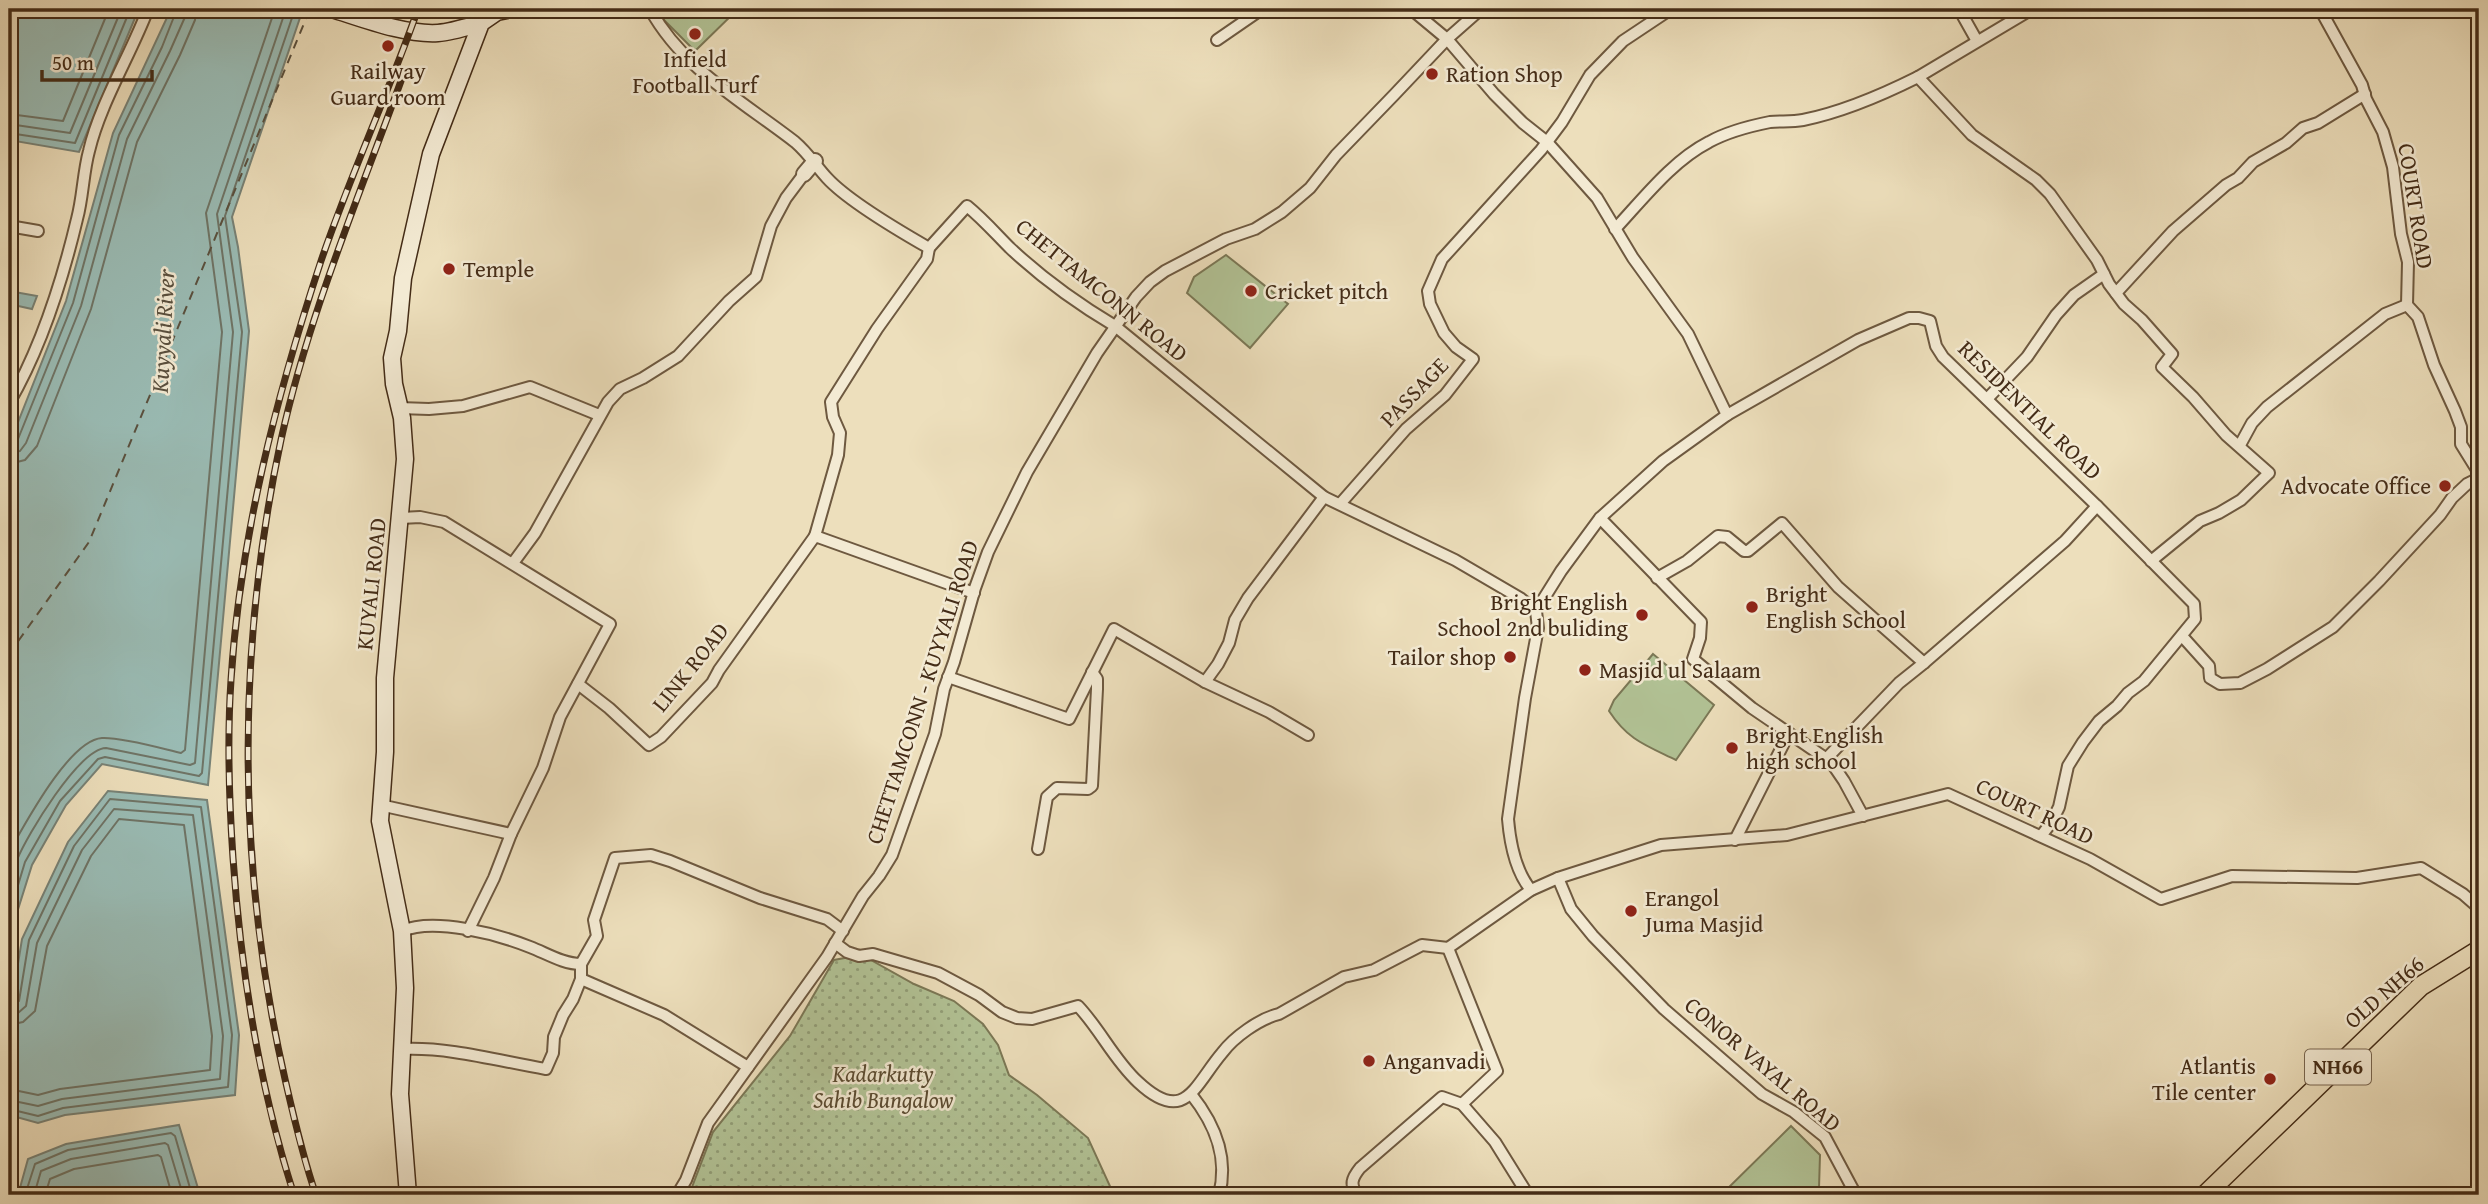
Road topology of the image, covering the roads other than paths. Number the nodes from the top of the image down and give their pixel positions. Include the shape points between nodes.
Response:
1 (148, 9) edge
2 (332, 9) edge
3 (511, 9) edge
4 (650, 9) edge
5 (1262, 9) edge
6 (1411, 9) edge
7 (1481, 9) edge
8 (1671, 9) edge
9 (1959, 9) edge
10 (2032, 9) edge
11 (2320, 9) edge
12 (481, 23) junction
13 (1447, 39) junction
14 (1217, 40) dead end
15 (1977, 41) junction
16 (1918, 76) junction
17 (2365, 97) junction
18 (1547, 142) junction
19 (815, 161) junction
20 (804, 174) joint
21 (9, 226) edge
22 (1615, 229) junction
23 (38, 230) dead end
24 (929, 248) junction
25 (2104, 274) junction
26 (2116, 293) junction
27 (2407, 305) junction
28 (1115, 326) junction
29 (1987, 399) junction
30 (9, 403) edge
31 (400, 408) junction
32 (599, 415) junction
33 (1727, 415) junction
34 (2240, 445) junction
35 (2479, 476) edge
36 (1324, 497) junction
37 (1340, 504) junction
38 (2097, 506) junction
39 (401, 518) junction
40 (1600, 518) junction
41 (815, 536) junction
42 (2151, 561) junction
43 (513, 563) junction
44 (1657, 578) junction
45 (974, 593) junction
46 (1536, 611) junction
47 (2182, 636) junction
48 (1924, 663) junction
49 (1092, 672) junction
50 (948, 677) junction
51 (1205, 682) junction
52 (578, 684) junction
53 (1789, 733) junction
54 (1308, 736) dead end
55 (1826, 759) junction
56 (380, 805) junction
57 (1863, 816) junction
58 (511, 834) junction
59 (2041, 836) junction
60 (1735, 840) junction
61 (1038, 849) dead end
62 (1558, 878) junction
63 (1531, 890) junction
64 (2479, 908) edge
65 (402, 931) junction
66 (468, 931) junction
67 (843, 931) junction
68 (835, 943) junction
69 (1448, 948) junction
70 (2479, 950) edge
71 (581, 964) junction
72 (581, 979) junction
73 (403, 1049) junction
74 (748, 1067) junction
75 (1191, 1094) junction
76 (1462, 1104) junction
77 (408, 1195) edge
78 (677, 1195) edge
79 (1219, 1195) edge
80 (1358, 1195) edge
81 (1528, 1195) edge
82 (1856, 1195) edge
83 (2205, 1195) edge

1 - 30 street via 89,150 78,217 60,281
2 - 12 main road via 420,32 440,33
3 - 12 main road
4 - 19 street via 702,74
5 - 14 street
6 - 13 street
7 - 13 street, CHETTAMCONN - KUYYALI ROAD
8 - 18 street via 1622,41 1590,75
9 - 15 street
10 - 15 street
11 - 17 street, COURT ROAD
12 - 31 main road, KUYALI ROAD via 431,154 414,222 393,358
13 - 18 street via 1494,94
13 - 28 street, CHETTAMCONN - KUYYALI ROAD via 1310,188 1255,229 1165,271 1150,282
15 - 16 street
16 - 22 street via 1841,110 1770,122 1709,142 1657,184
16 - 25 street via 1972,135 2050,194
17 - 26 street via 2303,128 2253,162 2174,231
17 - 27 street, COURT ROAD via 2383,132 2393,167 2408,262
18 - 22 street via 1597,198
18 - 37 street, PASSAGE via 1442,259 1431,280 1430,304 1444,333 1473,359 1445,395 1406,429
19 - 20 street
19 - 24 street via 827,179
20 - 32 street via 771,226 756,277 678,356 620,389
21 - 23 street
22 - 33 street via 1688,334
24 - 28 street, CHETTAMCONN ROAD via 967,206 1032,267
24 - 41 street, LINK ROAD via 927,259 831,402 840,433 838,455
25 - 26 street
25 - 29 street via 2074,295 2027,357
26 - 34 street via 2172,354 2162,367
27 - 34 street via 2385,314 2267,407
27 - 35 street via 2418,317 2461,428 2461,444
28 - 36 street, CHETTAMCONN ROAD
28 - 45 street, CHETTAMCONN - KUYYALI ROAD via 1027,472 988,552
29 - 33 street, RESIDENTIAL ROAD via 1943,357 1930,321 1909,318 1846,346
29 - 38 street, RESIDENTIAL ROAD
31 - 32 street via 463,407 530,387
31 - 39 main road, KUYALI ROAD via 405,459
32 - 43 street via 535,533
33 - 40 street via 1663,461
34 - 42 street via 2269,473 2241,500 2200,521
35 - 47 street via 2452,498 2340,621 2267,669 2239,683 2220,684 2210,678 2209,666
36 - 37 street, CHETTAMCONN ROAD
36 - 51 street via 1248,598 1229,643
37 - 46 street, CHETTAMCONN ROAD via 1455,560
38 - 42 street, RESIDENTIAL ROAD
38 - 48 street, RESIDENTIAL ROAD via 2065,541
39 - 43 street via 444,522
39 - 56 main road, KUYALI ROAD via 385,678
40 - 44 street
40 - 46 street
41 - 45 street
41 - 52 street, LINK ROAD via 712,684 662,737 649,745
42 - 47 street, RESIDENTIAL ROAD via 2194,604 2194,619
43 - 52 street via 610,624
44 - 48 street via 1718,536 1748,551 1782,523 1838,587
44 - 53 street via 1701,622 1693,659
45 - 50 street, CHETTAMCONN - KUYYALI ROAD
46 - 63 street via 1538,628 1508,819 1522,879
47 - 59 street, RESIDENTIAL ROAD via 2083,742 2067,766 2059,807
48 - 55 street, RESIDENTIAL ROAD
49 - 50 street via 1069,719
49 - 51 street via 1114,629
49 - 61 street via 1097,679 1092,786 1058,788 1047,797
50 - 67 street, CHETTAMCONN - KUYYALI ROAD via 935,734 898,840
51 - 54 street
52 - 58 street
53 - 55 street
53 - 60 street
55 - 57 street
56 - 58 street
56 - 65 main road, KUYALI ROAD
57 - 59 street, COURT ROAD via 1948,794
57 - 60 street, COURT ROAD via 1787,835
58 - 66 street
59 - 64 street, COURT ROAD via 2161,899 2232,876 2357,878 2421,868
60 - 62 street, COURT ROAD via 1661,845
62 - 63 street
62 - 82 street, CONOR VAYAL ROAD via 1571,909 1664,1009 1762,1094 1825,1137
63 - 69 street
65 - 66 street via 435,924
65 - 73 main road, KUYALI ROAD
66 - 71 street via 500,936
67 - 68 street, CHETTAMCONN - KUYYALI ROAD
67 - 71 street via 827,919 760,898 670,861 651,855 615,858 594,920 597,936
68 - 74 street, CHETTAMCONN - KUYYALI ROAD
68 - 75 street via 859,956 873,954 938,973 1017,1018 1078,1006 1120,1062 1152,1094 1167,1102
69 - 75 street via 1422,945 1374,970 1345,977 1270,1017 1223,1051
69 - 76 street via 1497,1071
70 - 83 main road, OLD NH66 / NH66 via 2421,986
71 - 72 street
72 - 73 street via 554,1037 546,1069
72 - 74 street via 664,1015
73 - 77 main road, KUYALI ROAD via 400,1094
74 - 78 street, CHETTAMCONN - KUYYALI ROAD via 708,1123
75 - 79 street via 1220,1144 1224,1177
76 - 80 street via 1442,1097 1360,1168 1352,1183
76 - 81 street via 1495,1142

